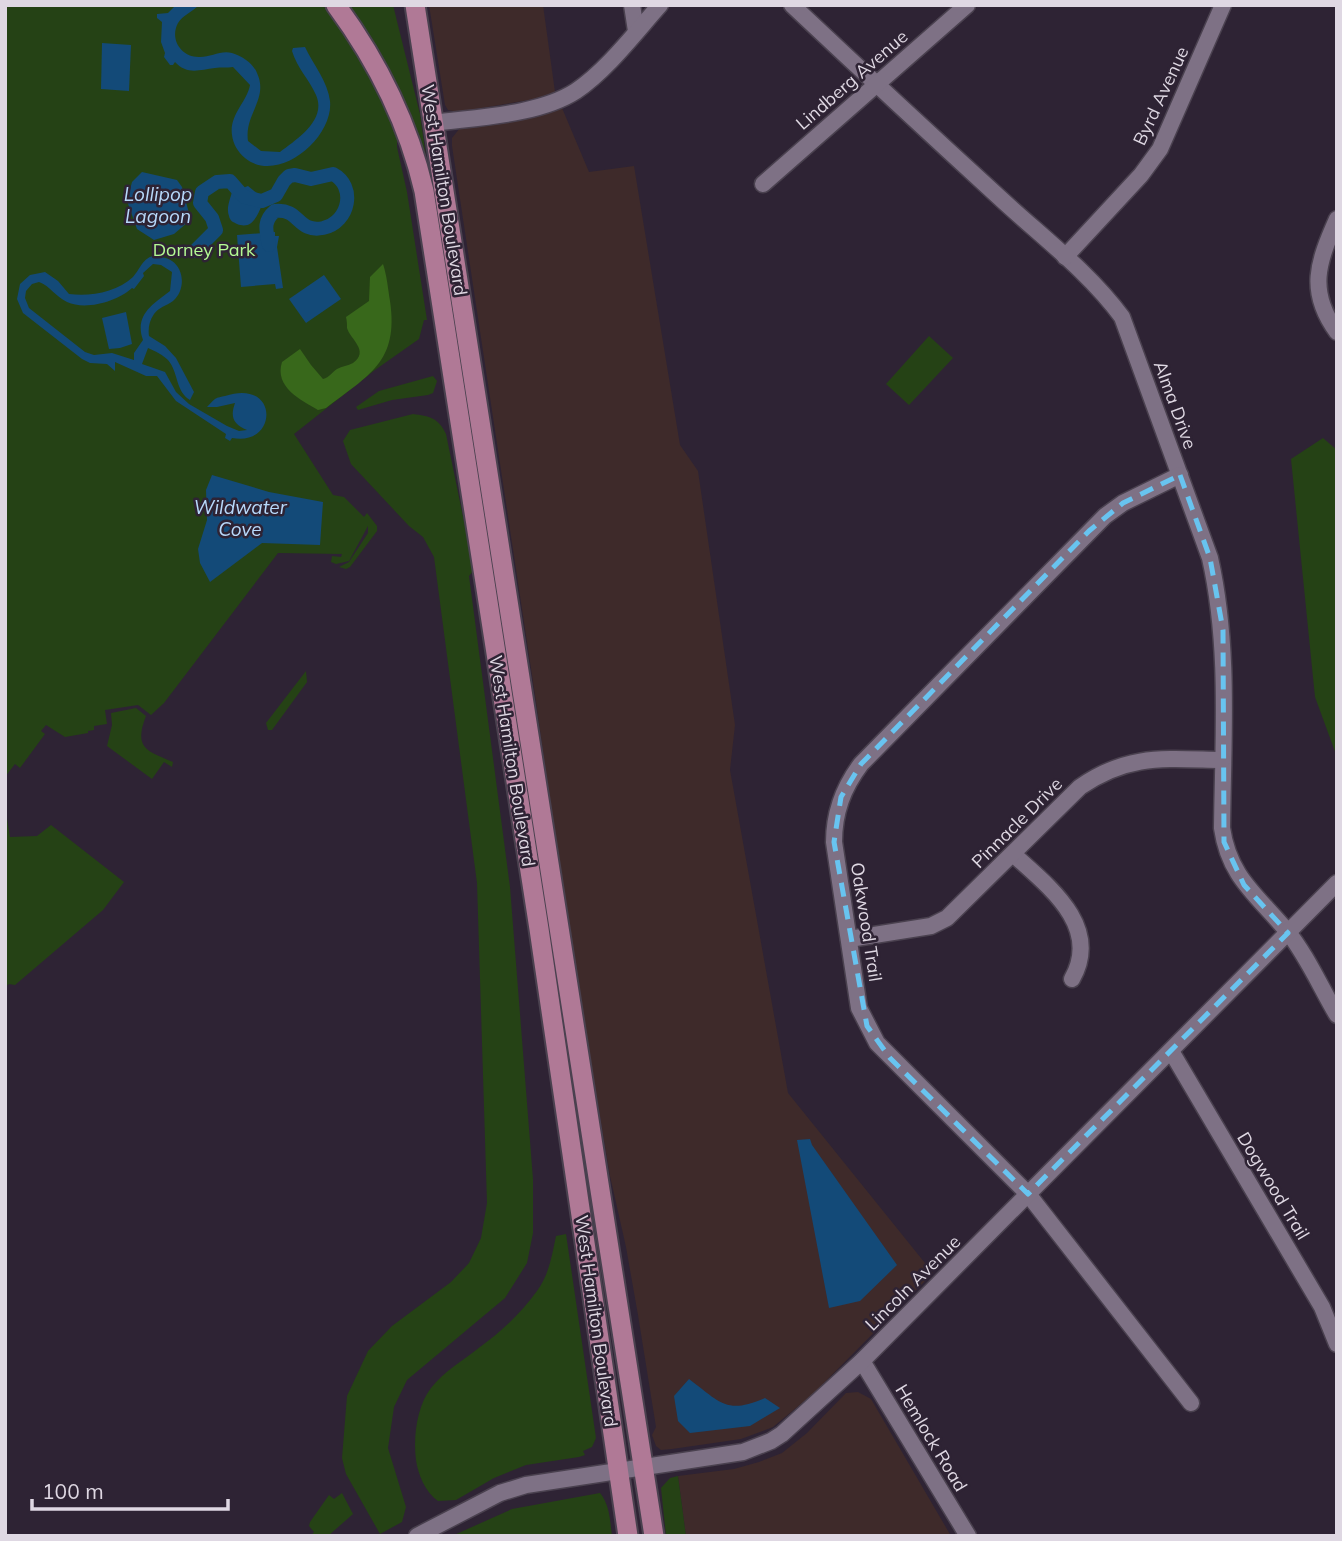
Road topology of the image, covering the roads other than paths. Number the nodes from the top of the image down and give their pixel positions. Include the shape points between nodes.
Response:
1 (336, 5) edge
2 (415, 5) edge
3 (632, 5) edge
4 (660, 5) edge
5 (792, 5) edge
6 (967, 5) edge
7 (1223, 5) edge
8 (636, 31) junction
9 (876, 85) junction
10 (434, 123) junction
11 (763, 184) dead end
12 (1337, 219) edge
13 (1065, 257) junction
14 (1337, 332) edge
15 (1180, 475) junction
16 (1222, 760) junction
17 (1013, 854) junction
18 (1337, 883) edge
19 (1288, 933) junction
20 (849, 939) junction
21 (1072, 979) dead end
22 (1337, 1015) edge
23 (1171, 1051) junction
24 (1028, 1194) junction
25 (1337, 1344) edge
26 (862, 1361) junction
27 (1191, 1403) dead end
28 (643, 1466) junction
29 (618, 1471) junction
30 (418, 1536) edge
31 (628, 1536) edge
32 (654, 1536) edge
33 (968, 1536) edge

1 - 29 main road, West Hamilton Boulevard via 394,99 424,191
2 - 10 main road, West Hamilton Boulevard
3 - 8 street
4 - 8 street
5 - 9 street, Alma Drive
6 - 9 street, Lindberg Avenue
7 - 13 street, Byrd Avenue via 1160,149
8 - 10 street via 593,78 557,101
9 - 11 street, Lindberg Avenue
9 - 13 street, Alma Drive
10 - 28 main road, West Hamilton Boulevard
12 - 14 street via 1322,254 1317,286 1320,302
13 - 15 street, Alma Drive via 1122,317
15 - 16 street, Alma Drive via 1218,594 1224,654
15 - 20 street, Oakwood Trail via 1105,516 849,780 834,834
16 - 17 street, Pinnacle Drive via 1150,759 1097,775
16 - 19 street, Alma Drive via 1222,828 1227,855 1244,885
17 - 20 street, Pinnacle Drive via 947,918 931,926
17 - 21 street via 1053,890 1074,922 1082,951
18 - 19 street, Lincoln Avenue
19 - 22 street, Alma Drive
19 - 23 street, Lincoln Avenue
20 - 24 street, Oakwood Trail via 859,1008 877,1043
23 - 24 street, Lincoln Avenue
23 - 25 street, Dogwood Trail via 1322,1307
24 - 26 street, Lincoln Avenue
24 - 27 street, Oakwood Trail
26 - 28 street, Lincoln Avenue via 794,1426 771,1441 743,1452
26 - 33 street, Hemlock Road
28 - 29 street, Lincoln Avenue
28 - 32 main road, West Hamilton Boulevard
29 - 30 street, Lincoln Avenue via 500,1493
29 - 31 main road, West Hamilton Boulevard

